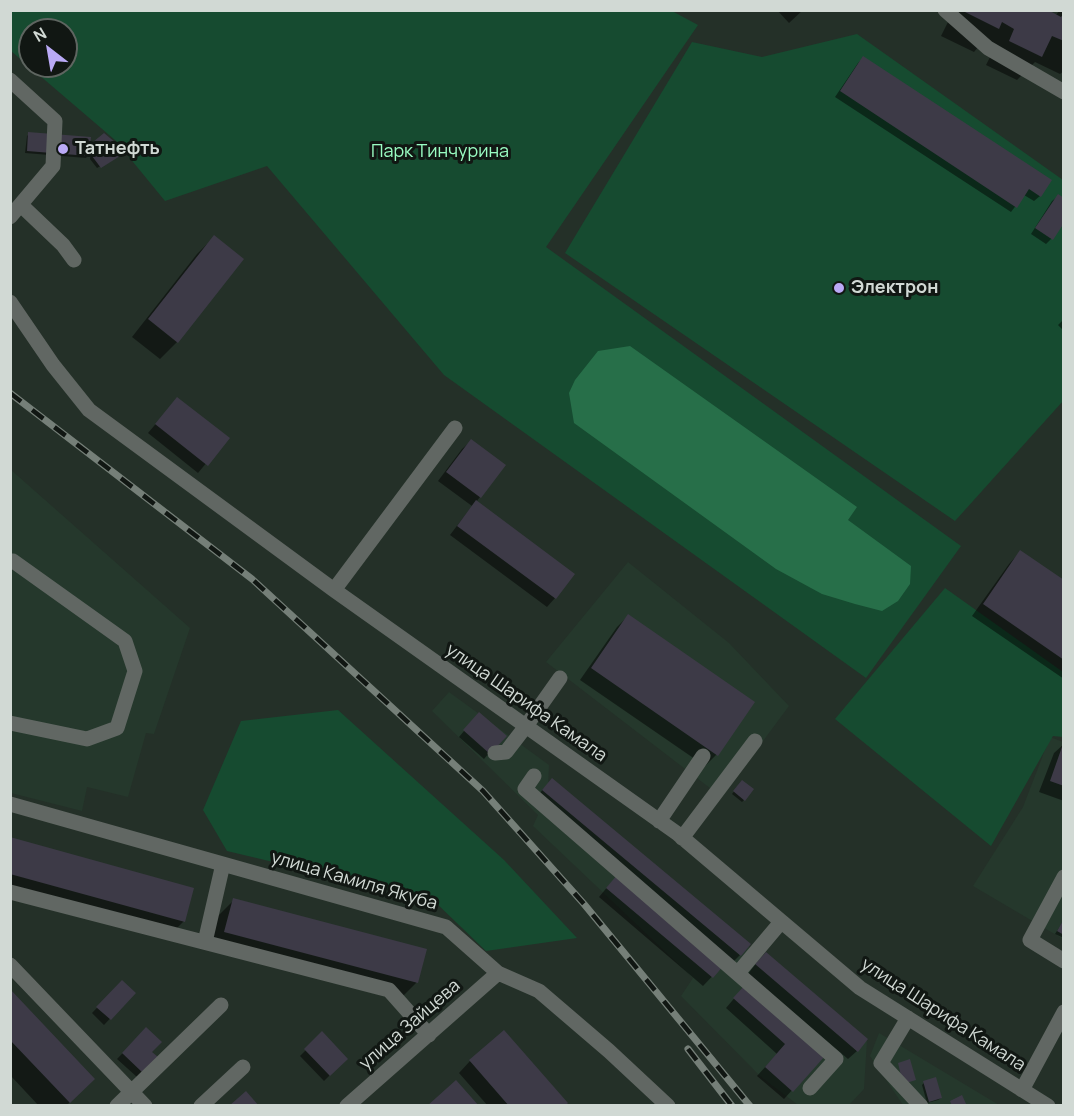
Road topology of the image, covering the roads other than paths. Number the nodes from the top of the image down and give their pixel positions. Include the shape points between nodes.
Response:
1 (945, 10) edge
2 (10, 80) edge
3 (1064, 92) edge
4 (21, 205) junction
5 (10, 217) edge
6 (74, 260) dead end
7 (10, 302) edge
8 (455, 428) dead end
9 (10, 561) edge
10 (334, 590) junction
11 (561, 678) dead end
12 (10, 723) edge
13 (526, 726) junction
14 (755, 741) dead end
15 (495, 753) dead end
16 (703, 756) dead end
17 (534, 776) dead end
18 (10, 804) edge
19 (659, 821) junction
20 (682, 838) junction
21 (224, 864) junction
22 (1064, 876) edge
23 (10, 892) edge
24 (781, 922) junction
25 (205, 942) junction
26 (1064, 961) edge
27 (10, 965) edge
28 (498, 973) junction
29 (738, 973) junction
30 (221, 1005) dead end
31 (1064, 1012) edge
32 (908, 1018) junction
33 (429, 1035) junction
34 (243, 1066) dead end
35 (810, 1088) dead end
36 (1022, 1090) junction
37 (132, 1092) junction
38 (117, 1106) edge
39 (145, 1106) edge
40 (201, 1106) edge
41 (347, 1106) edge
42 (668, 1106) edge
43 (921, 1106) edge
44 (1048, 1106) edge

1 - 3 street via 988,48
2 - 4 street via 55,121 53,166
4 - 5 street
4 - 6 street
7 - 10 street, улица Шарифа Камала via 89,410
8 - 10 street
9 - 12 street via 125,641 135,671 117,728 87,739
10 - 13 street, улица Шарифа Камала
11 - 13 street
13 - 15 street via 506,752
13 - 19 street, улица Шарифа Камала
14 - 20 street
16 - 19 street
17 - 29 street via 525,789
18 - 21 street, улица Камиля Якуба
19 - 20 street, улица Шарифа Камала
20 - 24 street, улица Шарифа Камала
21 - 25 street
21 - 28 street, улица Камиля Якуба via 446,927
22 - 26 street via 1030,940
23 - 25 street
24 - 29 street
24 - 32 street, улица Шарифа Камала via 860,988
25 - 33 street via 389,990
27 - 37 street
28 - 33 street, улица Зайцева
28 - 42 street, улица Камиля Якуба via 539,991
29 - 35 street via 836,1059
30 - 37 street
31 - 36 street
32 - 36 street, улица Шарифа Камала
32 - 43 street via 881,1063
33 - 41 street, улица Зайцева
34 - 40 street
36 - 44 street, улица Шарифа Камала
37 - 38 street
37 - 39 street

